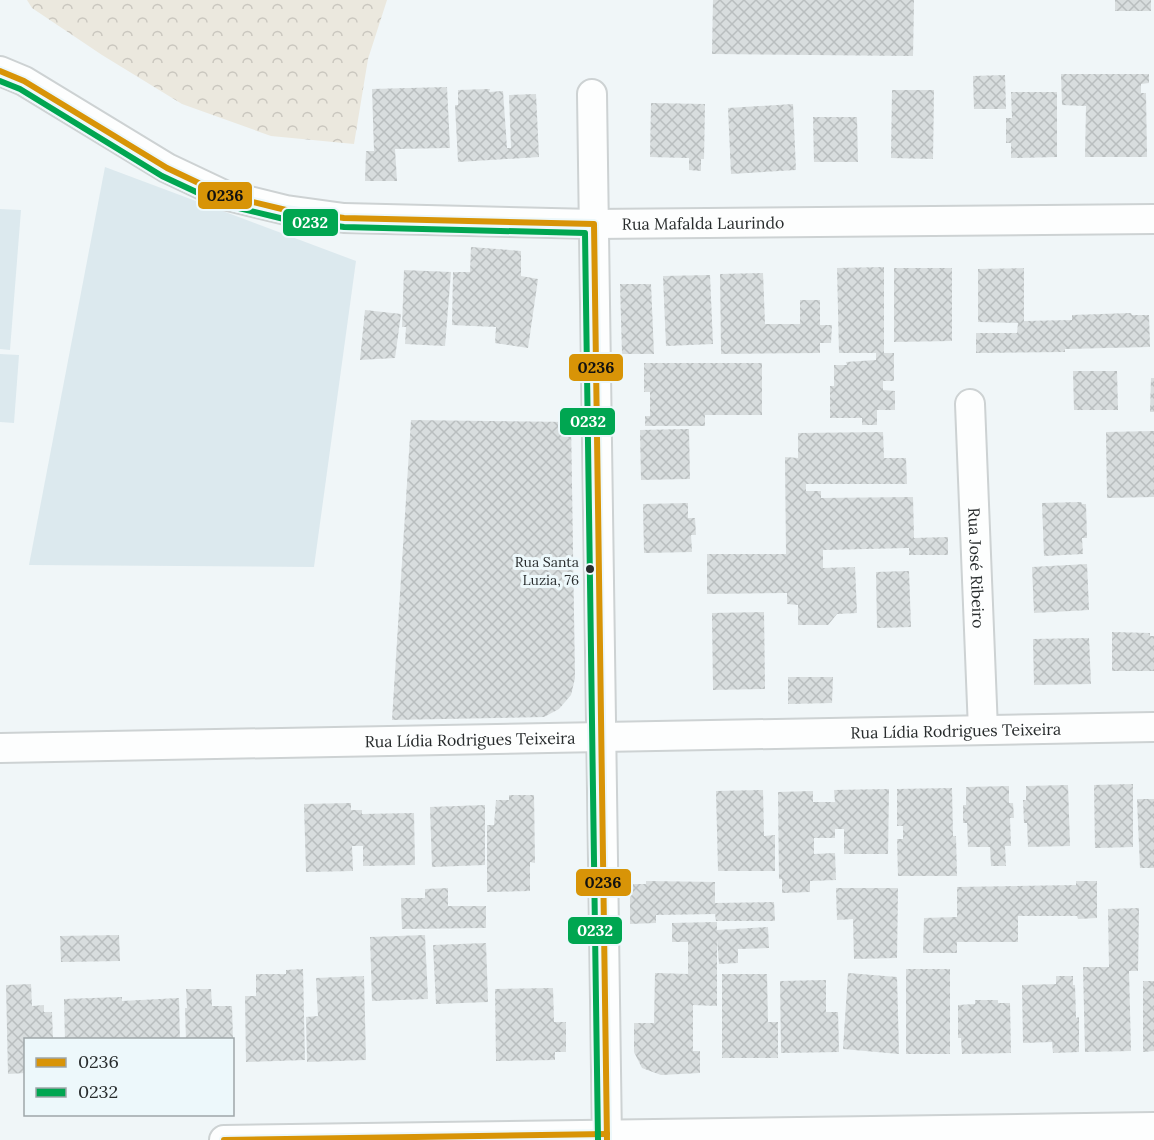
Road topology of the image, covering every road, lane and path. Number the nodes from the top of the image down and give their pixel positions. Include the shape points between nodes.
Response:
1 (0, 71) edge
2 (592, 94) dead end
3 (1154, 219) edge
4 (594, 224) junction
5 (970, 404) dead end
6 (1154, 727) edge
7 (983, 730) junction
8 (602, 736) junction
9 (0, 748) edge
10 (1154, 1126) edge
11 (607, 1137) edge
12 (224, 1140) edge

1 - 4 street, Rua Mafalda Laurindo via 24,81 167,168 224,195 286,210 344,218
2 - 4 street
3 - 4 street, Rua Mafalda Laurindo
4 - 8 street
5 - 7 street, Rua José Ribeiro
6 - 7 street, Rua Lídia Rodrigues Teixeira
7 - 8 street, Rua Lídia Rodrigues Teixeira
8 - 9 street, Rua Lídia Rodrigues Teixeira
8 - 11 street
10 - 11 street
11 - 12 street

